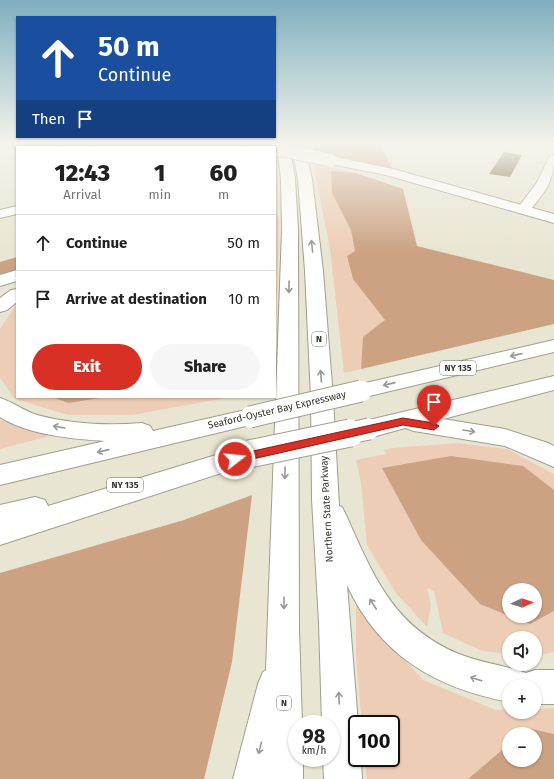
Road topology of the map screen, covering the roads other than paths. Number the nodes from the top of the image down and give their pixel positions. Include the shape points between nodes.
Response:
1 (305, 179) edge
2 (414, 179) edge
3 (544, 179) edge
4 (282, 183) edge
5 (16, 210) edge
6 (523, 210) junction
7 (0, 214) edge
8 (554, 219) edge
9 (16, 275) edge
10 (0, 281) edge
11 (16, 295) edge
12 (0, 306) edge
13 (276, 342) edge
14 (554, 346) edge
15 (287, 364) junction
16 (554, 383) edge
17 (0, 406) edge
18 (250, 417) junction
19 (403, 422) junction
20 (249, 454) junction
21 (554, 458) edge
22 (0, 475) edge
23 (325, 499) junction
24 (0, 516) edge
25 (0, 533) edge
26 (283, 628) junction
27 (502, 684) edge
28 (542, 687) edge
29 (554, 687) edge
30 (252, 779) edge
31 (284, 779) edge
32 (343, 779) edge

23 -> 1 main road, Northern State Parkway / N via 322,398
2 - 6 main road, bridge
3 - 6 main road
4 -> 15 main road, N via 290,230
5 - 7 main road
6 - 8 main road
9 - 10 main road
11 - 12 main road
13 - 15 main road
14 -> 18 main road, Seaford-Oyster Bay Expressway / NY 135, bridge
15 -> 26 main road, N
16 - 19 main road, NY 135
18 -> 17 main road via 128,434 82,431 46,425 19,417
18 -> 22 main road, Seaford-Oyster Bay Expressway / NY 135
19 - 20 main road, NY 135, bridge
19 -> 21 main road via 496,436 519,442
20 - 24 main road, NY 135
20 - 25 main road
27 -> 23 main road via 457,672 425,655 380,615 368,595
32 -> 23 main road, Northern State Parkway / N via 335,623
26 -> 30 main road via 273,696
26 - 31 main road, N
28 - 29 main road

